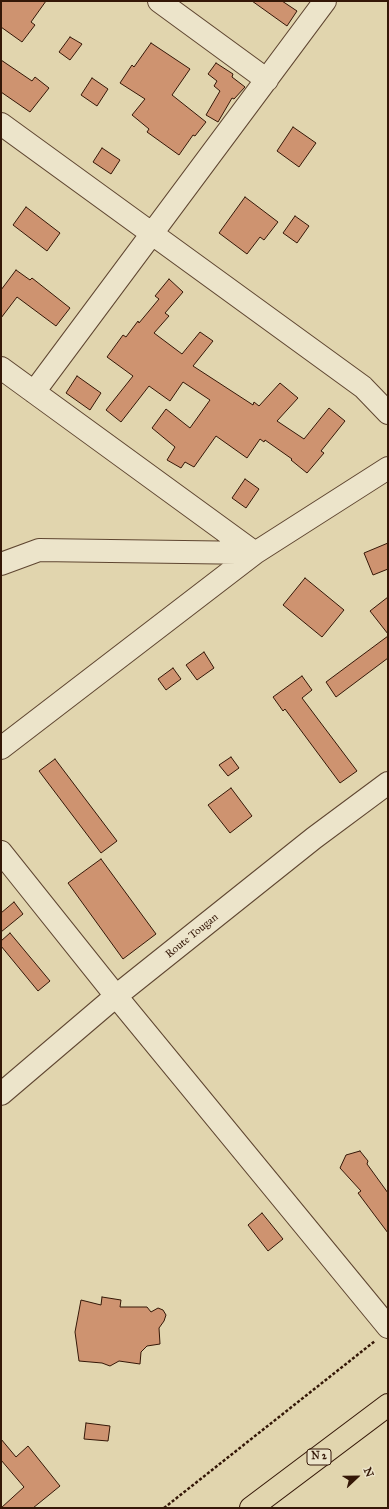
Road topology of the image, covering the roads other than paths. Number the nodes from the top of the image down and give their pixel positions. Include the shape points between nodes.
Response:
1 (159, 1) edge
2 (325, 1) edge
3 (267, 80) junction
4 (1, 124) edge
5 (152, 234) junction
6 (1, 368) edge
7 (34, 392) junction
8 (388, 413) edge
9 (388, 468) edge
10 (255, 552) junction
11 (1, 564) edge
12 (1, 748) edge
13 (388, 783) edge
14 (1, 852) edge
15 (116, 996) junction
16 (1, 1094) edge
17 (382, 1334) edge
18 (388, 1405) edge
19 (251, 1508) edge

1 - 3 street
2 - 3 street
3 - 5 street
4 - 5 street
5 - 7 street
5 - 8 street via 363,387
6 - 7 street
7 - 10 street
9 - 10 street
10 - 11 street via 39,550
10 - 12 street
13 - 15 street, Route Tougan via 314,838
14 - 15 street
15 - 16 street, Route Tougan
15 - 17 street
18 - 19 main road, N 2

